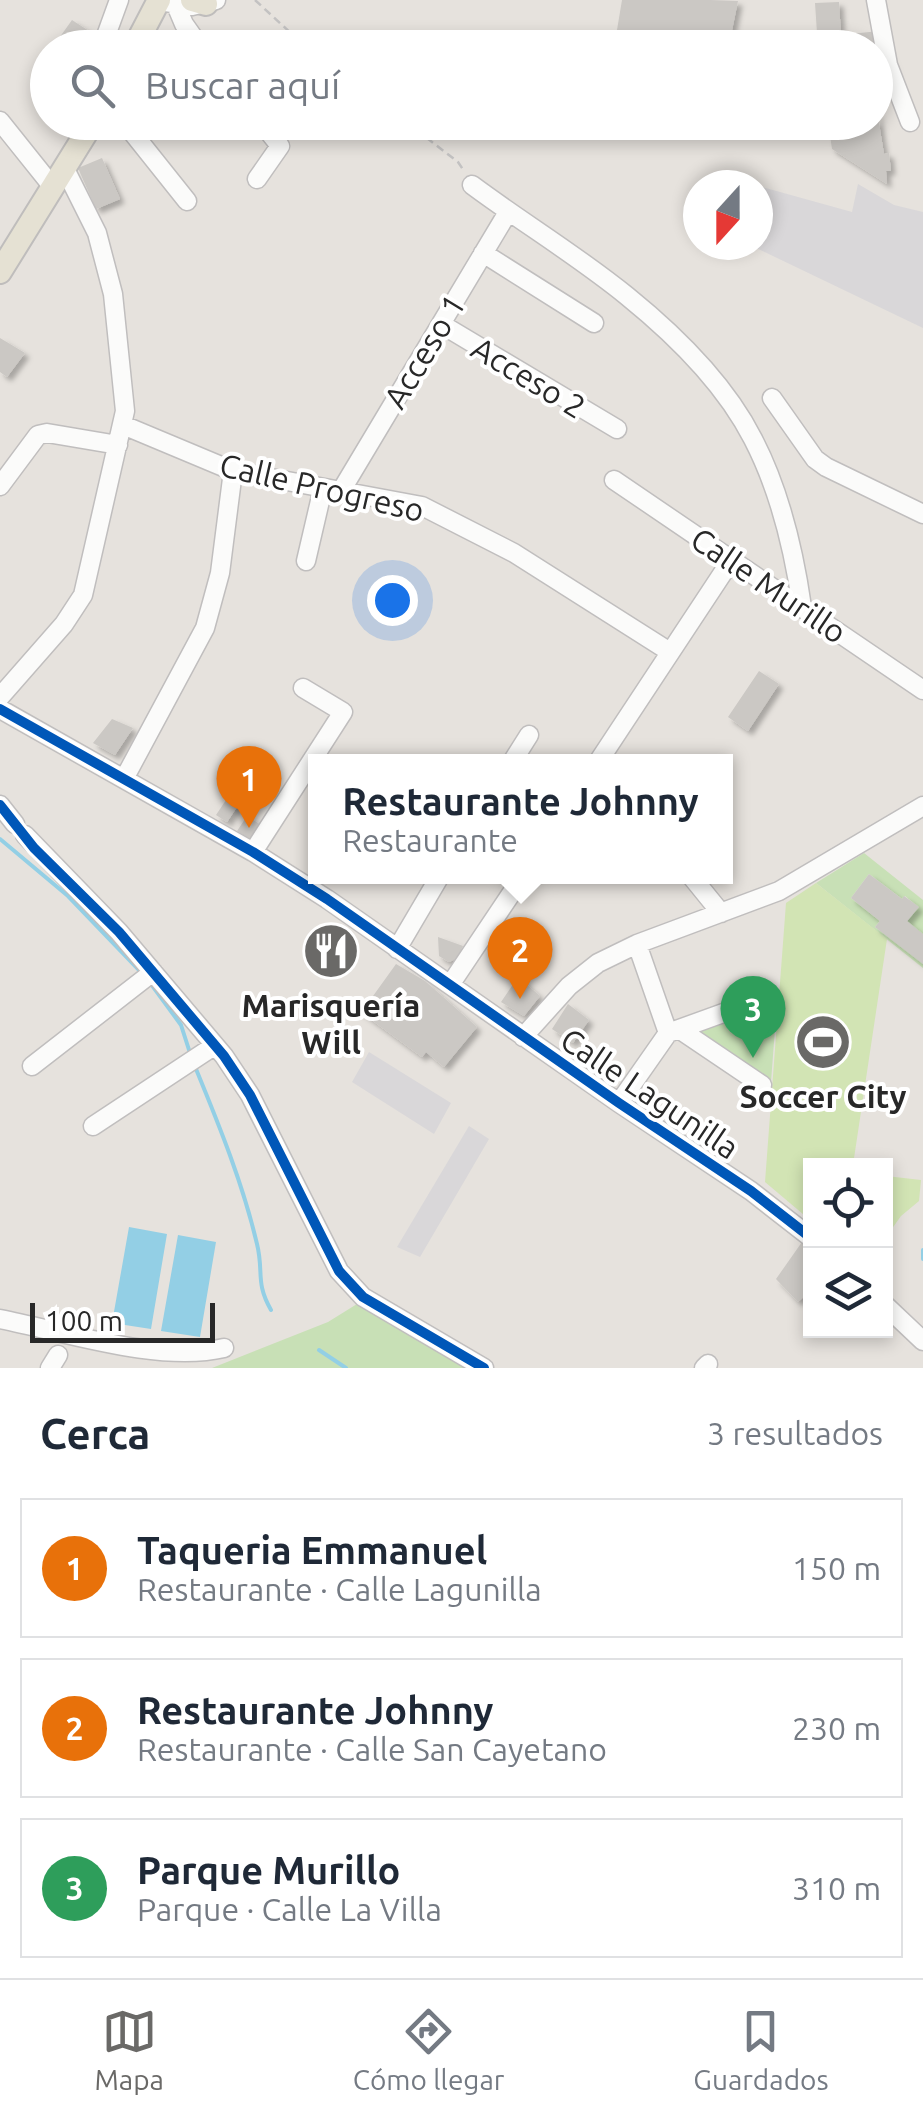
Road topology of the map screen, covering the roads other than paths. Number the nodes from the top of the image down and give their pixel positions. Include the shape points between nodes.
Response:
1 (119, 0) edge
2 (876, 0) edge
3 (185, 2) edge
4 (108, 30) edge
5 (154, 30) edge
6 (188, 30) edge
7 (881, 30) edge
8 (893, 79) edge
9 (0, 121) edge
10 (910, 122) dead end
11 (82, 140) edge
12 (138, 140) edge
13 (275, 140) edge
14 (58, 178) junction
15 (257, 179) dead end
16 (472, 185) road end
17 (187, 201) dead end
18 (508, 212) junction
19 (483, 253) junction
20 (0, 272) edge
21 (594, 323) dead end
22 (440, 324) junction
23 (772, 398) dead end
24 (123, 425) junction
25 (617, 429) dead end
26 (118, 446) junction
27 (233, 471) junction
28 (614, 480) dead end
29 (0, 486) edge
30 (332, 489) junction
31 (923, 514) edge
32 (732, 560) junction
33 (306, 561) dead end
34 (802, 607) junction
35 (670, 652) junction
36 (303, 688) dead end
37 (923, 690) edge
38 (0, 697) edge
39 (0, 709) edge
40 (529, 735) dead end
41 (315, 754) edge
42 (517, 754) edge
43 (603, 754) edge
44 (308, 765) edge
45 (124, 779) junction
46 (0, 805) edge
47 (923, 806) edge
48 (252, 852) junction
49 (435, 884) edge
50 (518, 884) edge
51 (698, 884) edge
52 (721, 913) junction
53 (636, 944) junction
54 (397, 949) junction
55 (153, 972) junction
56 (450, 984) junction
57 (762, 1000) dead end
58 (674, 1031) junction
59 (523, 1037) junction
60 (214, 1046) junction
61 (32, 1066) dead end
62 (762, 1085) dead end
63 (618, 1103) junction
64 (92, 1126) dead end
65 (803, 1231) edge
66 (893, 1313) edge
67 (0, 1319) edge
68 (923, 1342) edge
69 (224, 1348) dead end
70 (484, 1368) edge

1 - 4 street
2 - 7 street
3 - 5 main road
3 - 6 street
8 - 10 street
9 - 14 street
11 - 14 main road
12 - 17 street
13 - 15 street via 280,146
14 - 20 main road
14 - 24 street via 98,234 113,294
16 - 18 street
18 - 19 street, Acceso 1
18 - 34 street via 628,297 722,392 760,456
19 - 21 street
19 - 22 street, Acceso 1
22 - 25 street, Acceso 2
22 - 30 street, Acceso 1
23 - 31 street via 816,459
24 - 26 street
24 - 27 street, Calle Progreso
26 - 29 street via 38,435
26 - 38 street via 83,594
27 - 30 street, Calle Progreso
27 - 45 street via 220,573 205,628
28 - 32 street, Calle Murillo
30 - 33 street, Acceso 1
30 - 35 street, Calle Progreso via 422,506 468,528
32 - 34 street, Calle Murillo
32 - 35 street
34 - 37 street, Calle Murillo
35 - 43 street
36 - 41 street via 342,712
39 - 45 street, Calle Lagunilla
40 - 42 street
44 - 48 street
45 - 48 street, Calle Lagunilla
46 - 55 street
47 - 52 street via 779,891
48 - 54 street, Calle Lagunilla
49 - 54 street
50 - 56 street
51 - 52 street
52 - 53 street
53 - 58 street
53 - 59 street via 568,986
54 - 56 street, Calle Lagunilla
55 - 60 street
55 - 61 street
56 - 59 street, Calle Lagunilla
57 - 58 street
58 - 62 street
58 - 63 street
59 - 63 street, Calle Lagunilla
60 - 64 street
60 - 70 street via 250,1096 352,1287
63 - 65 street, Calle Lagunilla
66 - 68 street
67 - 69 street via 168,1353

